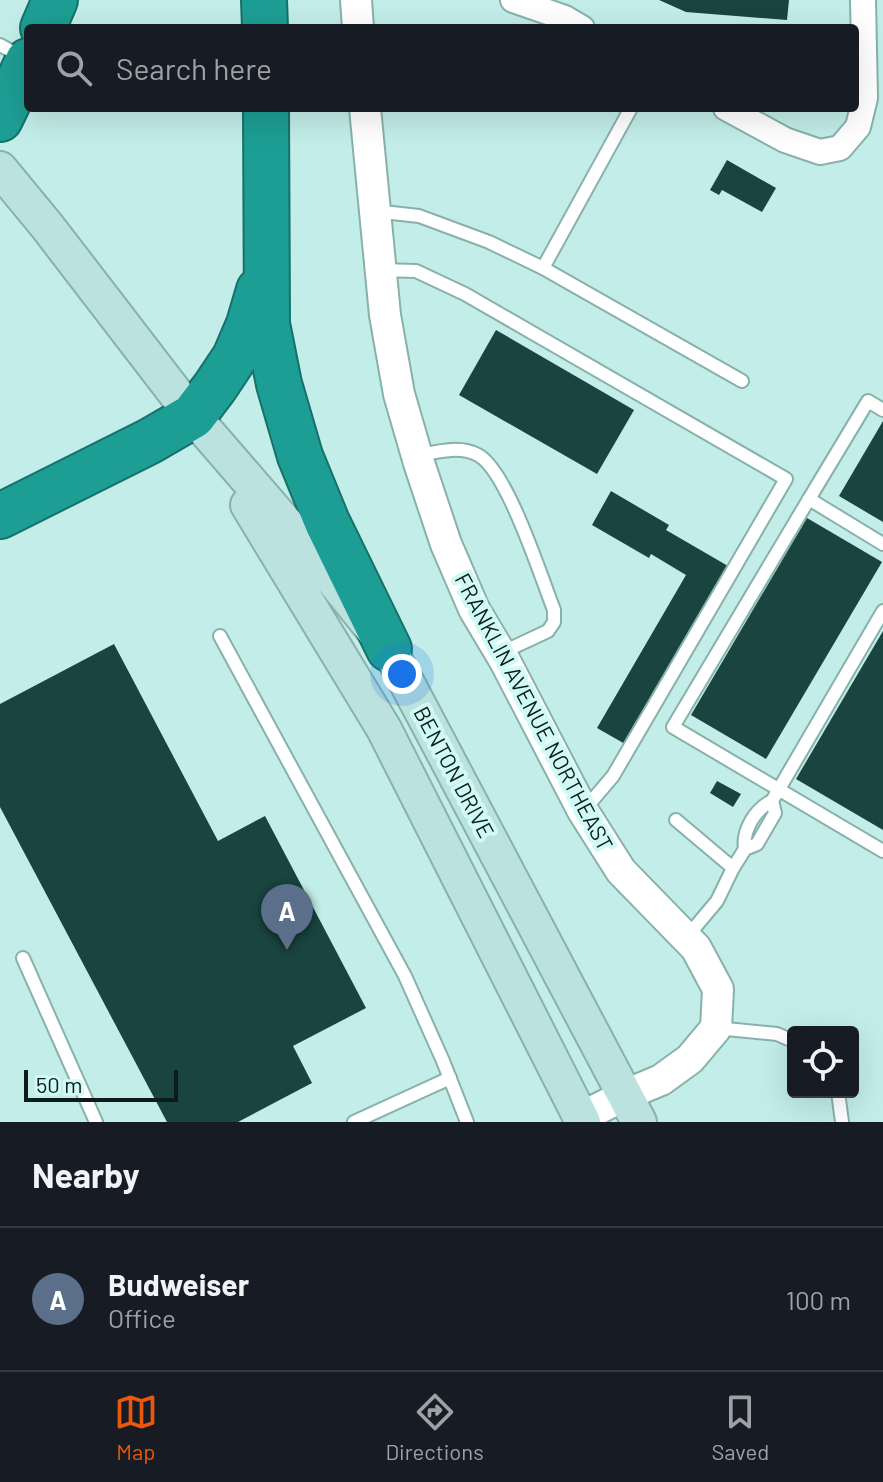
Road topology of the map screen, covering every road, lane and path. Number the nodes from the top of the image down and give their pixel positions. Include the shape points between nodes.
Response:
1 (55, 0) edge
2 (264, 0) edge
3 (356, 0) edge
4 (513, 0) edge
5 (863, 0) edge
6 (45, 24) edge
7 (265, 24) edge
8 (358, 24) edge
9 (575, 24) edge
10 (0, 45) edge
11 (24, 59) edge
12 (24, 69) edge
13 (266, 112) edge
14 (365, 112) edge
15 (629, 112) edge
16 (733, 112) edge
17 (0, 119) edge
18 (0, 169) edge
19 (374, 211) junction
20 (268, 245) junction
21 (543, 268) junction
22 (380, 270) junction
23 (742, 381) dead end
24 (883, 410) edge
25 (193, 416) junction
26 (416, 456) junction
27 (809, 499) junction
28 (0, 516) edge
29 (883, 544) edge
30 (883, 611) edge
31 (220, 636) dead end
32 (389, 649) junction
33 (501, 653) junction
34 (775, 796) junction
35 (583, 811) junction
36 (676, 820) dead end
37 (883, 851) edge
38 (733, 868) junction
39 (686, 938) junction
40 (23, 958) dead end
41 (716, 1028) junction
42 (787, 1038) edge
43 (450, 1078) junction
44 (839, 1098) edge
45 (632, 1108) edge
46 (577, 1121) edge
47 (96, 1122) edge
48 (354, 1122) edge
49 (467, 1122) edge
50 (842, 1122) edge

1 - 6 highway
2 - 7 highway
3 - 8 street
4 - 9 street
5 - 16 street via 865,98 858,127 840,148 820,152
10 - 11 lane
12 - 17 highway
13 - 20 highway
14 - 19 street, FRANKLIN AVENUE NORTHEAST
15 - 21 lane
18 - 25 main road, BENTON DRIVE
19 - 21 lane via 419,216
19 - 22 street, FRANKLIN AVENUE NORTHEAST
20 - 25 highway via 258,295 235,357
20 - 32 highway via 267,324 300,456
21 - 23 lane
22 - 26 street, FRANKLIN AVENUE NORTHEAST via 399,394
22 - 35 lane via 416,271 465,294 786,479 613,776
24 - 27 lane via 868,401
25 - 28 highway
25 - 32 main road, BENTON DRIVE
25 - 46 main road, BENTON DRIVE via 384,729
26 - 33 street, FRANKLIN AVENUE NORTHEAST via 474,609
26 - 33 lane via 445,450 478,455 506,490 554,610 554,622 548,631
27 - 29 lane
27 - 34 lane via 673,727
30 - 34 lane
31 - 43 lane via 405,976
32 - 45 main road, BENTON DRIVE
33 - 35 street, FRANKLIN AVENUE NORTHEAST
34 - 37 lane
34 - 38 lane via 771,821
35 - 39 street, FRANKLIN AVENUE NORTHEAST via 621,871
36 - 38 lane
38 - 39 lane via 717,901
39 - 41 street, FRANKLIN AVENUE NORTHEAST via 718,989
40 - 47 lane
41 - 42 lane
41 - 45 street via 690,1059
43 - 48 lane
43 - 49 lane
44 - 50 lane
45 - 46 street

